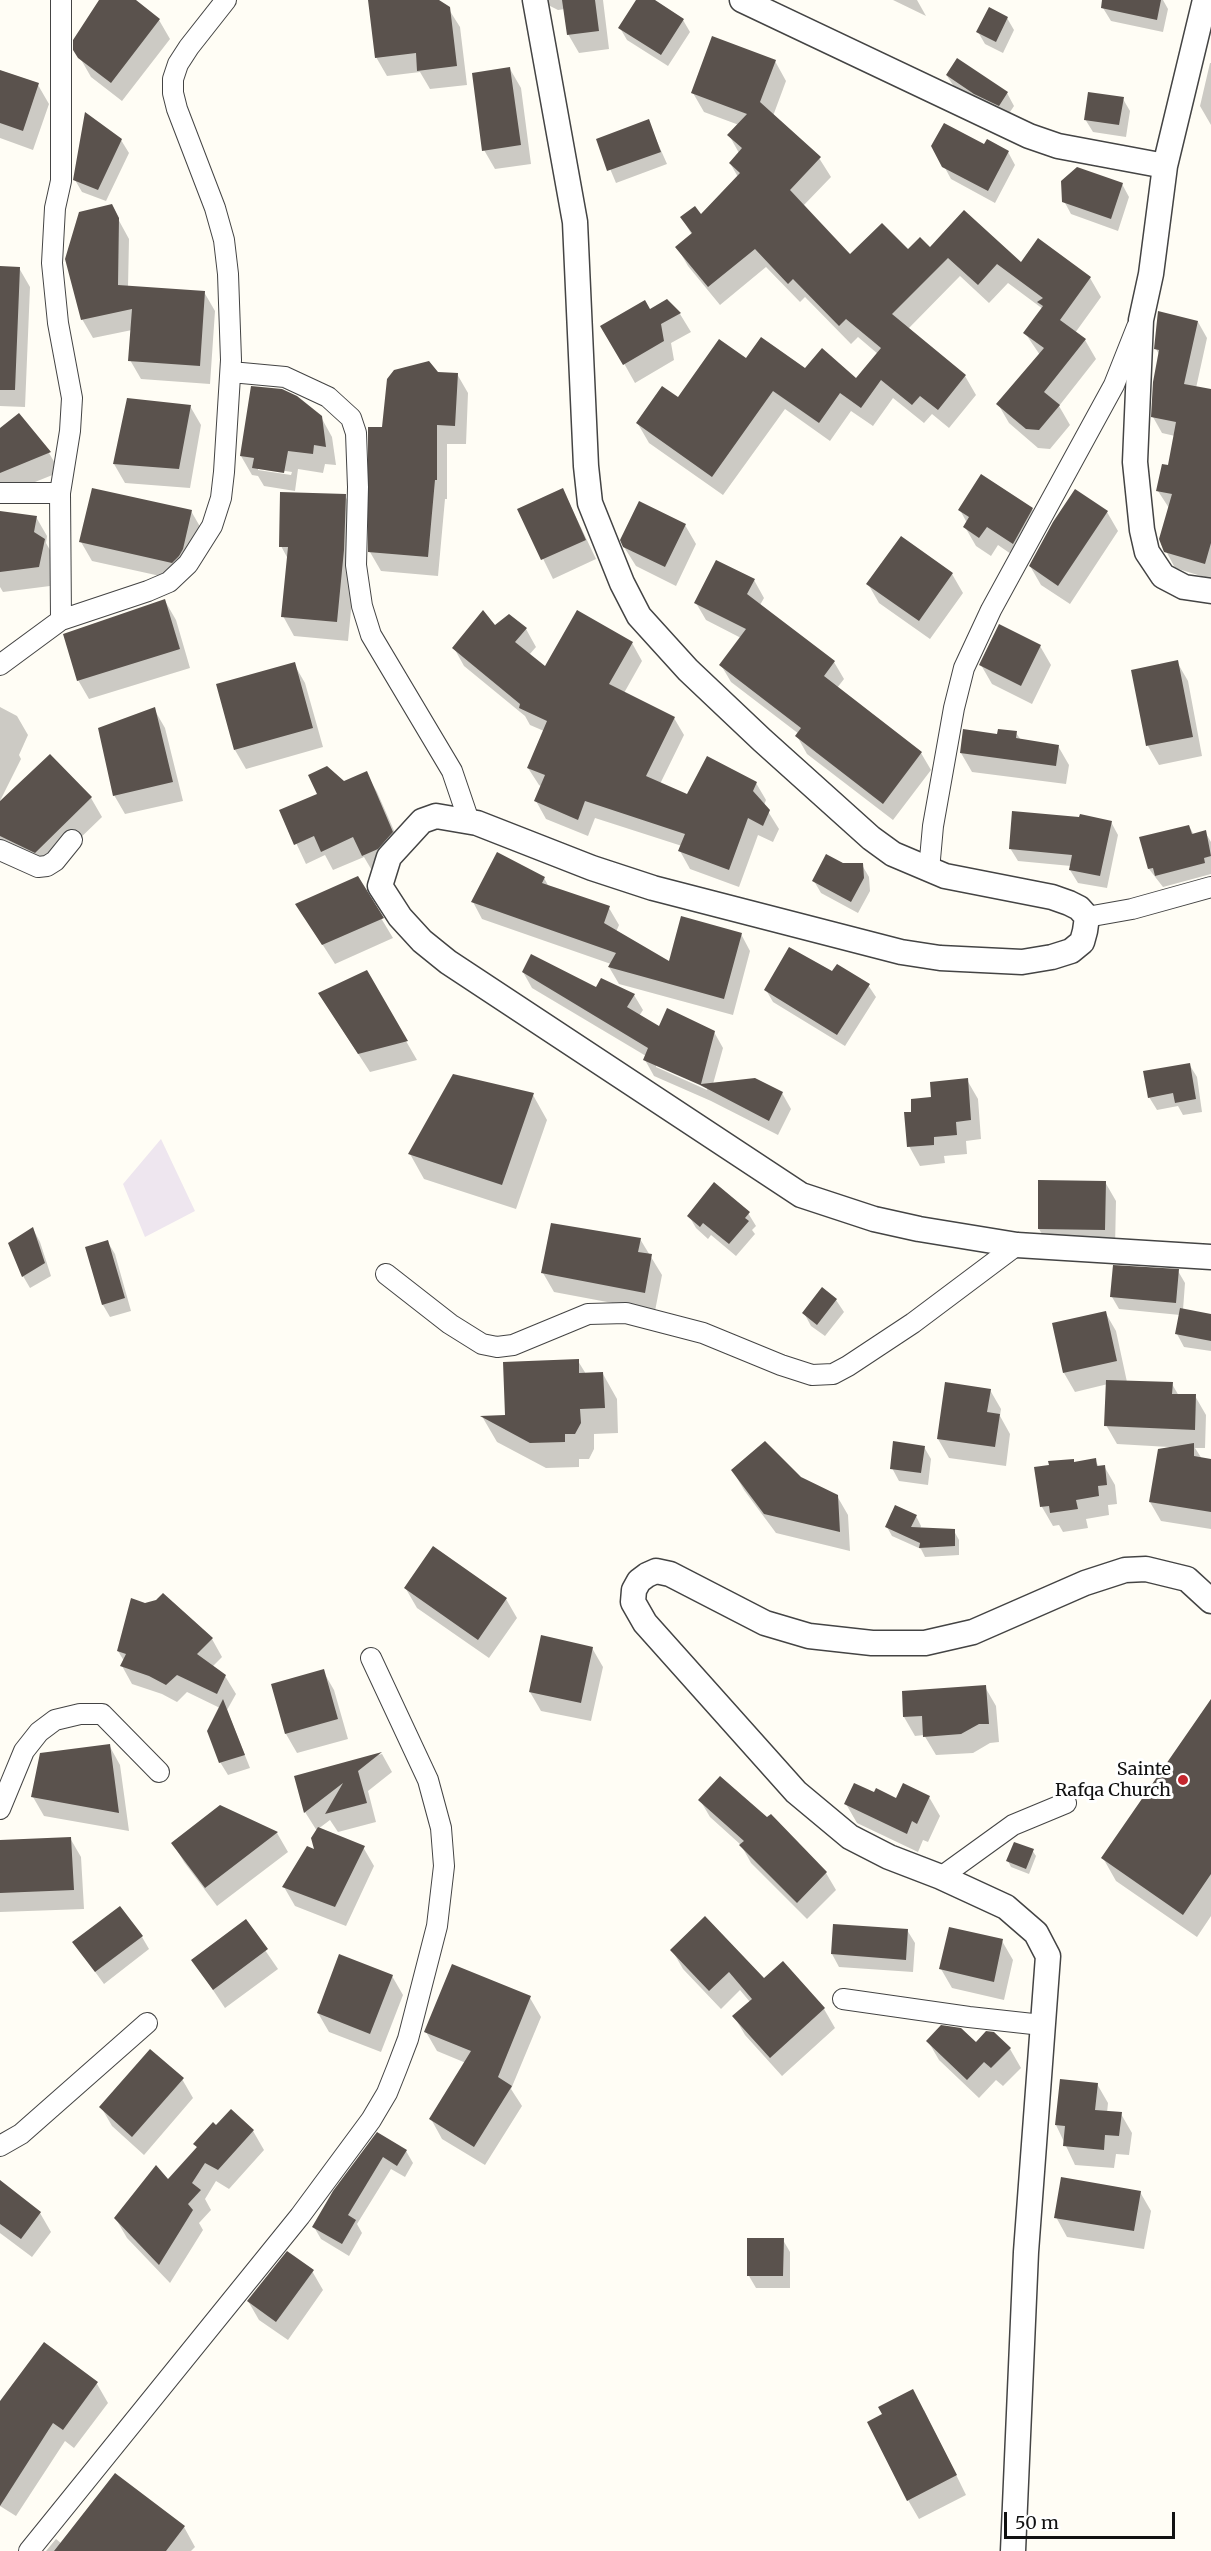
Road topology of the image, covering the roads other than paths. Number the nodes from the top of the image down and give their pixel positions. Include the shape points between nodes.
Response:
1 (61, 0) edge
2 (226, 0) edge
3 (535, 0) edge
4 (742, 0) edge
5 (1204, 0) edge
6 (1165, 166) junction
7 (1141, 320) junction
8 (231, 372) junction
9 (0, 493) edge
10 (60, 493) junction
11 (1211, 591) edge
12 (62, 620) junction
13 (0, 665) edge
14 (469, 821) junction
15 (72, 840) dead end
16 (0, 850) edge
17 (929, 870) junction
18 (1211, 887) edge
19 (1087, 917) junction
20 (1017, 1245) junction
21 (1211, 1257) edge
22 (386, 1274) dead end
23 (1211, 1601) edge
24 (371, 1658) dead end
25 (159, 1772) dead end
26 (1066, 1803) dead end
27 (0, 1809) edge
28 (941, 1876) junction
29 (843, 1999) dead end
30 (147, 2023) dead end
31 (1042, 2025) junction
32 (0, 2146) edge
33 (29, 2551) edge
34 (1013, 2551) edge

1 - 10 street via 61,181 55,208 52,263 72,398
2 - 8 street via 178,64 173,93 224,240 231,311
3 - 17 street via 575,222 590,503 622,583 639,616 688,670 762,740 871,838 893,854
4 - 6 street via 1029,136 1058,146
5 - 6 street
6 - 7 street
7 - 11 street via 1135,462 1147,552 1163,576 1184,587
7 - 17 street via 1114,385 996,600 964,668 933,826
8 - 12 street via 221,498 213,526 201,546 169,582
8 - 14 street via 285,377 328,397 351,418 356,433 356,565 362,606 371,636 452,771
9 - 10 street
10 - 12 street
12 - 13 street
14 - 19 street via 653,888 861,943 930,957 1022,962 1052,957 1071,951 1082,942
14 - 20 street via 436,816 422,821 389,857 380,886 422,941 448,962 801,1195 874,1219
15 - 16 street via 47,866 38,867
17 - 19 street via 983,885 1052,897 1079,908
18 - 19 street
20 - 21 street
20 - 22 street via 864,1356 832,1374 812,1375 703,1333 626,1313 588,1314 513,1345 482,1344
23 - 28 street via 1187,1579 1146,1569 1125,1570 1085,1583 973,1632 925,1643 872,1643 809,1636 765,1623 670,1574 656,1571 639,1581 633,1602 645,1623 796,1792 850,1837 889,1857
24 - 33 street via 428,1780 441,1828 444,1866 437,1926 397,2068 371,2120 300,2216
25 - 27 street via 102,1714 80,1714 56,1720 39,1732 24,1751
26 - 28 street via 1013,1825
28 - 31 street via 1006,1907 1036,1933 1048,1956
29 - 31 street
30 - 32 street via 21,2134
31 - 34 street via 1026,2252

